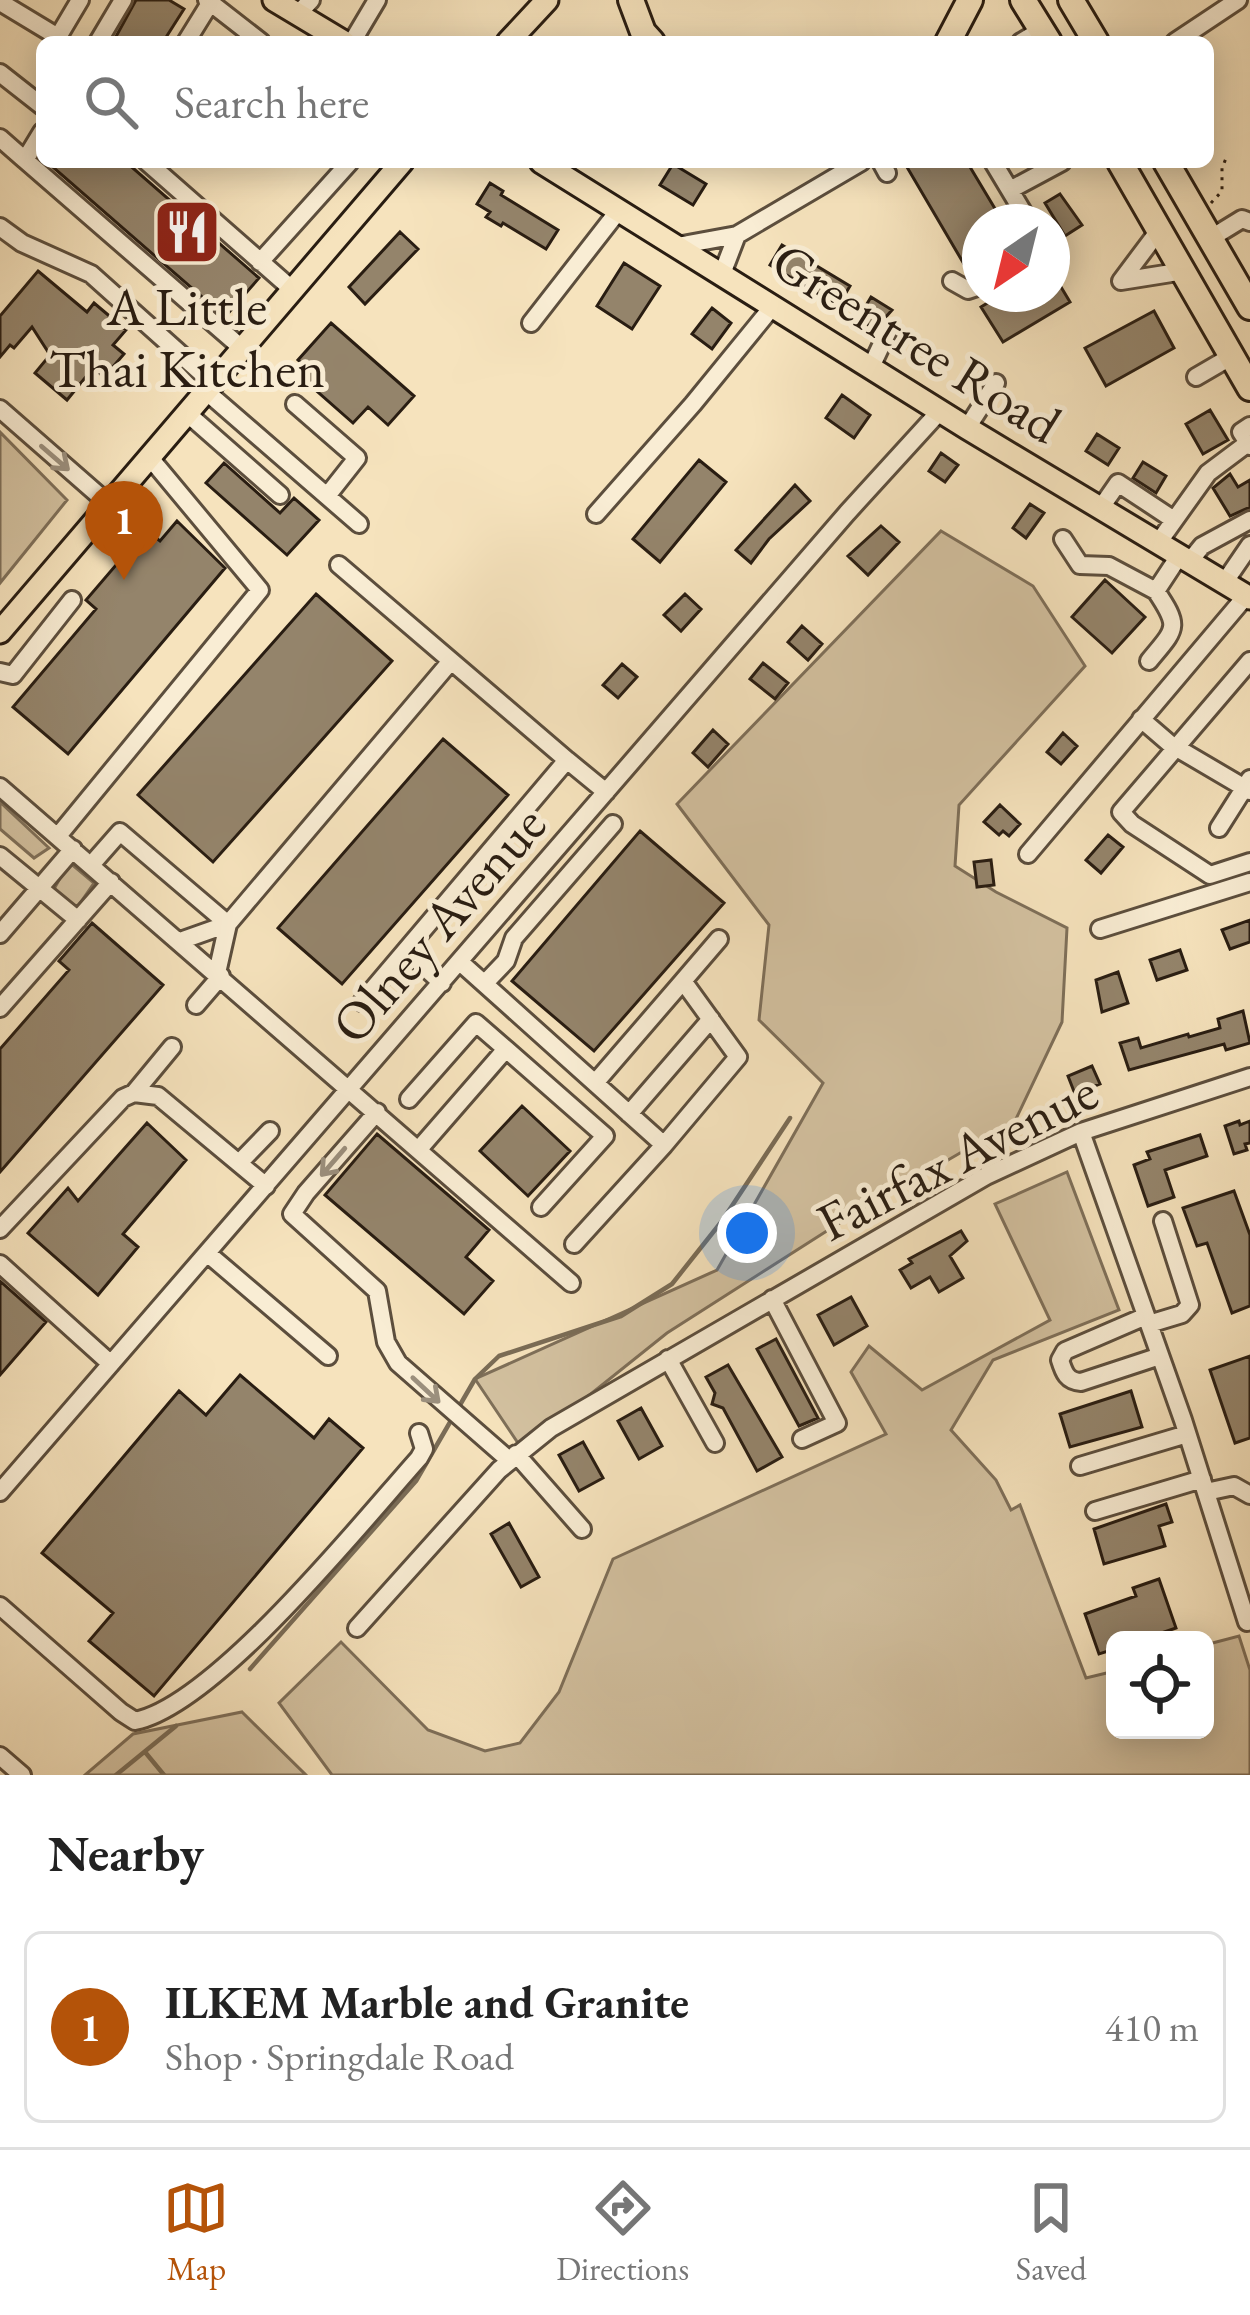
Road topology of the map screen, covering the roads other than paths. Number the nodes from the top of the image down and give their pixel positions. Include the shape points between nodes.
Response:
1 (80, 0) edge
2 (123, 0) edge
3 (274, 0) edge
4 (377, 0) edge
5 (547, 0) edge
6 (631, 0) edge
7 (970, 0) edge
8 (1023, 0) edge
9 (1071, 0) edge
10 (1238, 0) edge
11 (210, 1) edge
12 (0, 2) edge
13 (304, 7) edge
14 (56, 36) edge
15 (59, 36) edge
16 (102, 36) edge
17 (190, 36) edge
18 (254, 36) edge
19 (340, 36) edge
20 (352, 36) edge
21 (514, 36) edge
22 (647, 36) edge
23 (951, 36) edge
24 (1036, 36) edge
25 (1092, 36) edge
26 (1184, 36) edge
27 (0, 73) edge
28 (36, 101) edge
29 (0, 138) edge
30 (36, 142) edge
31 (25, 160) junction
32 (154, 168) edge
33 (345, 168) edge
34 (397, 168) edge
35 (551, 168) edge
36 (851, 168) edge
37 (997, 168) edge
38 (1051, 168) edge
39 (1124, 168) edge
40 (1170, 168) edge
41 (1010, 190) junction
42 (1018, 204) edge
43 (620, 210) junction
44 (1250, 222) edge
45 (0, 226) edge
46 (1160, 230) junction
47 (737, 235) junction
48 (1211, 238) junction
49 (0, 242) edge
50 (22, 243) junction
51 (677, 246) junction
52 (260, 262) junction
53 (1184, 272) junction
54 (722, 274) junction
55 (952, 281) dead end
56 (962, 289) edge
57 (294, 291) junction
58 (773, 306) junction
59 (1250, 307) edge
60 (531, 323) dead end
61 (888, 331) dead end
62 (244, 350) junction
63 (1232, 356) junction
64 (871, 367) junction
65 (1196, 376) dead end
66 (996, 383) dead end
67 (1250, 388) edge
68 (212, 389) junction
69 (295, 404) dead end
70 (0, 410) edge
71 (940, 411) junction
72 (189, 415) junction
73 (968, 428) junction
74 (1249, 438) edge
75 (151, 459) junction
76 (280, 495) dead end
77 (327, 496) junction
78 (111, 506) junction
79 (1100, 508) junction
80 (596, 514) dead end
81 (1174, 520) junction
82 (1250, 520) edge
83 (359, 524) dead end
84 (1063, 539) dead end
85 (1158, 543) junction
86 (1246, 557) edge
87 (1184, 559) junction
88 (339, 565) dead end
89 (1224, 583) junction
90 (1156, 591) junction
91 (1249, 598) edge
92 (72, 600) dead end
93 (0, 632) edge
94 (1149, 661) dead end
95 (1250, 661) edge
96 (451, 662) junction
97 (0, 672) edge
98 (1141, 719) junction
99 (1176, 748) junction
100 (567, 760) junction
101 (1248, 786) edge
102 (0, 787) edge
103 (606, 792) junction
104 (614, 824) dead end
105 (1219, 828) dead end
106 (58, 836) junction
107 (73, 849) junction
108 (1028, 854) dead end
109 (0, 856) edge
110 (1250, 862) edge
111 (91, 865) junction
112 (111, 882) junction
113 (1250, 882) edge
114 (40, 887) junction
115 (78, 920) junction
116 (228, 924) junction
117 (1100, 929) dead end
118 (0, 934) edge
119 (719, 939) dead end
120 (180, 941) junction
121 (407, 951) junction
122 (460, 962) junction
123 (219, 975) junction
124 (683, 981) junction
125 (442, 983) junction
126 (485, 983) junction
127 (362, 1002) dead end
128 (196, 1005) dead end
129 (0, 1008) edge
130 (711, 1019) junction
131 (172, 1047) dead end
132 (506, 1049) junction
133 (1250, 1077) edge
134 (595, 1083) junction
135 (351, 1089) junction
136 (134, 1093) junction
137 (409, 1099) dead end
138 (377, 1112) junction
139 (629, 1114) junction
140 (270, 1131) dead end
141 (1081, 1132) junction
142 (664, 1145) junction
143 (419, 1149) junction
144 (239, 1163) junction
145 (266, 1186) junction
146 (541, 1208) dead end
147 (1163, 1221) dead end
148 (0, 1228) edge
149 (574, 1244) dead end
150 (207, 1253) junction
151 (0, 1264) edge
152 (572, 1283) dead end
153 (772, 1299) junction
154 (1148, 1320) junction
155 (328, 1356) dead end
156 (1160, 1356) junction
157 (668, 1360) junction
158 (111, 1364) junction
159 (419, 1433) dead end
160 (1187, 1434) junction
161 (802, 1439) dead end
162 (715, 1443) dead end
163 (512, 1457) junction
164 (1080, 1466) dead end
165 (1204, 1485) junction
166 (0, 1492) edge
167 (1250, 1495) edge
168 (1096, 1511) dead end
169 (582, 1529) dead end
170 (0, 1606) edge
171 (1249, 1621) edge
172 (357, 1628) dead end
173 (0, 1756) edge
174 (22, 1775) edge

1 - 15 street
2 - 16 street
3 - 13 main road
4 - 20 street
5 - 21 main road
6 - 22 highway
7 - 23 highway
8 - 24 highway
9 - 25 highway
10 - 26 street
11 - 17 street
11 - 18 street
12 - 14 street
13 - 19 main road
27 - 28 street
29 - 31 street
30 - 31 street
31 - 62 street
32 - 52 street
33 - 52 street
34 - 57 main road
35 - 43 main road, Greentree Road
36 - 47 street
37 - 41 street
38 - 41 street
39 - 46 highway
40 - 48 highway
41 - 42 street
43 - 51 main road, Greentree Road
43 - 60 street
44 - 48 street via 1242,218
45 - 50 street
46 - 53 highway
46 - 53 street via 1121,281
47 - 51 street
47 - 54 street
48 - 59 highway
49 - 50 street
50 - 68 street via 91,274
51 - 54 main road, Greentree Road
52 - 57 street
53 - 63 highway
54 - 58 main road, Greentree Road
55 - 56 street
57 - 62 main road
58 - 64 main road, Greentree Road
58 - 80 street
61 - 64 street
62 - 68 main road
63 - 65 street
63 - 67 highway
64 - 71 main road, Greentree Road
66 - 73 street
68 - 72 main road
68 - 77 street
69 - 77 street via 358,458
70 -> 78 street
71 - 73 main road, Greentree Road
71 - 103 street, Olney Avenue
72 - 75 main road
72 - 76 street
73 - 79 main road, Greentree Road
74 - 81 street via 1208,473
75 - 78 main road
75 - 106 street via 260,590
77 - 83 street
78 - 93 main road
79 - 81 street via 1118,483
79 - 85 main road, Greentree Road
81 - 85 street
82 - 87 street
84 - 90 street via 1080,565 1109,566
85 - 87 main road, Greentree Road
86 - 89 street
87 - 89 main road, Greentree Road
87 - 90 street
88 - 96 street
89 - 91 main road, Greentree Road
90 - 94 street via 1174,627
91 - 98 street
92 - 97 street via 13,675
95 - 99 street
96 - 100 street
96 - 116 street
98 - 99 street
98 - 108 street
99 - 101 street
99 - 110 street via 1121,812 1210,875
100 - 103 street
100 - 121 street
101 - 105 street
102 - 106 street
103 - 122 street, Olney Avenue
104 - 126 street
106 - 107 street
107 - 111 street
107 - 114 street
109 - 114 street
111 - 112 street
111 - 116 street via 120,832
112 - 115 street
112 - 120 street
113 - 117 street
114 - 115 street
114 - 118 street
115 - 129 street
116 - 120 street
116 - 123 street
119 - 124 street
120 - 123 street
121 - 125 street
121 - 127 street
122 - 125 street, Olney Avenue
122 - 126 street
123 - 128 street
123 - 135 street
124 - 130 street
124 - 134 street
125 - 135 street, Olney Avenue
126 - 134 street
130 - 139 street
130 - 142 street via 738,1057
131 - 136 street
132 - 137 street via 476,1023
132 - 143 street
132 - 146 street via 605,1136
133 - 141 street, Fairfax Avenue
134 - 139 street
135 - 138 street
135 - 145 street, Olney Avenue
136 - 144 street via 166,1101
136 - 148 street
138 - 143 street
138 -> 163 street via 292,1214 380,1297 386,1342 398,1363
139 - 142 street
140 - 144 street
141 - 153 street, Fairfax Avenue via 986,1176
141 - 154 street
142 - 149 street
143 - 152 street
144 - 145 street
145 - 150 street, Olney Avenue
147 - 154 street via 1190,1305
150 - 155 street
150 - 158 street, Olney Avenue
151 - 158 street
153 - 157 street, Fairfax Avenue
153 - 161 street via 837,1423
154 - 156 street
154 - 156 street via 1065,1351 1065,1375 1082,1382
156 - 160 street
157 - 162 street
157 - 163 street, Fairfax Avenue
158 - 166 street, Olney Avenue
159 - 170 street via 419,1458 252,1642 150,1718 121,1712
160 - 164 street
160 - 165 street
163 - 169 street
163 - 172 street, Fairfax Avenue
165 - 167 street
165 - 168 street
165 - 171 street
173 - 174 street

